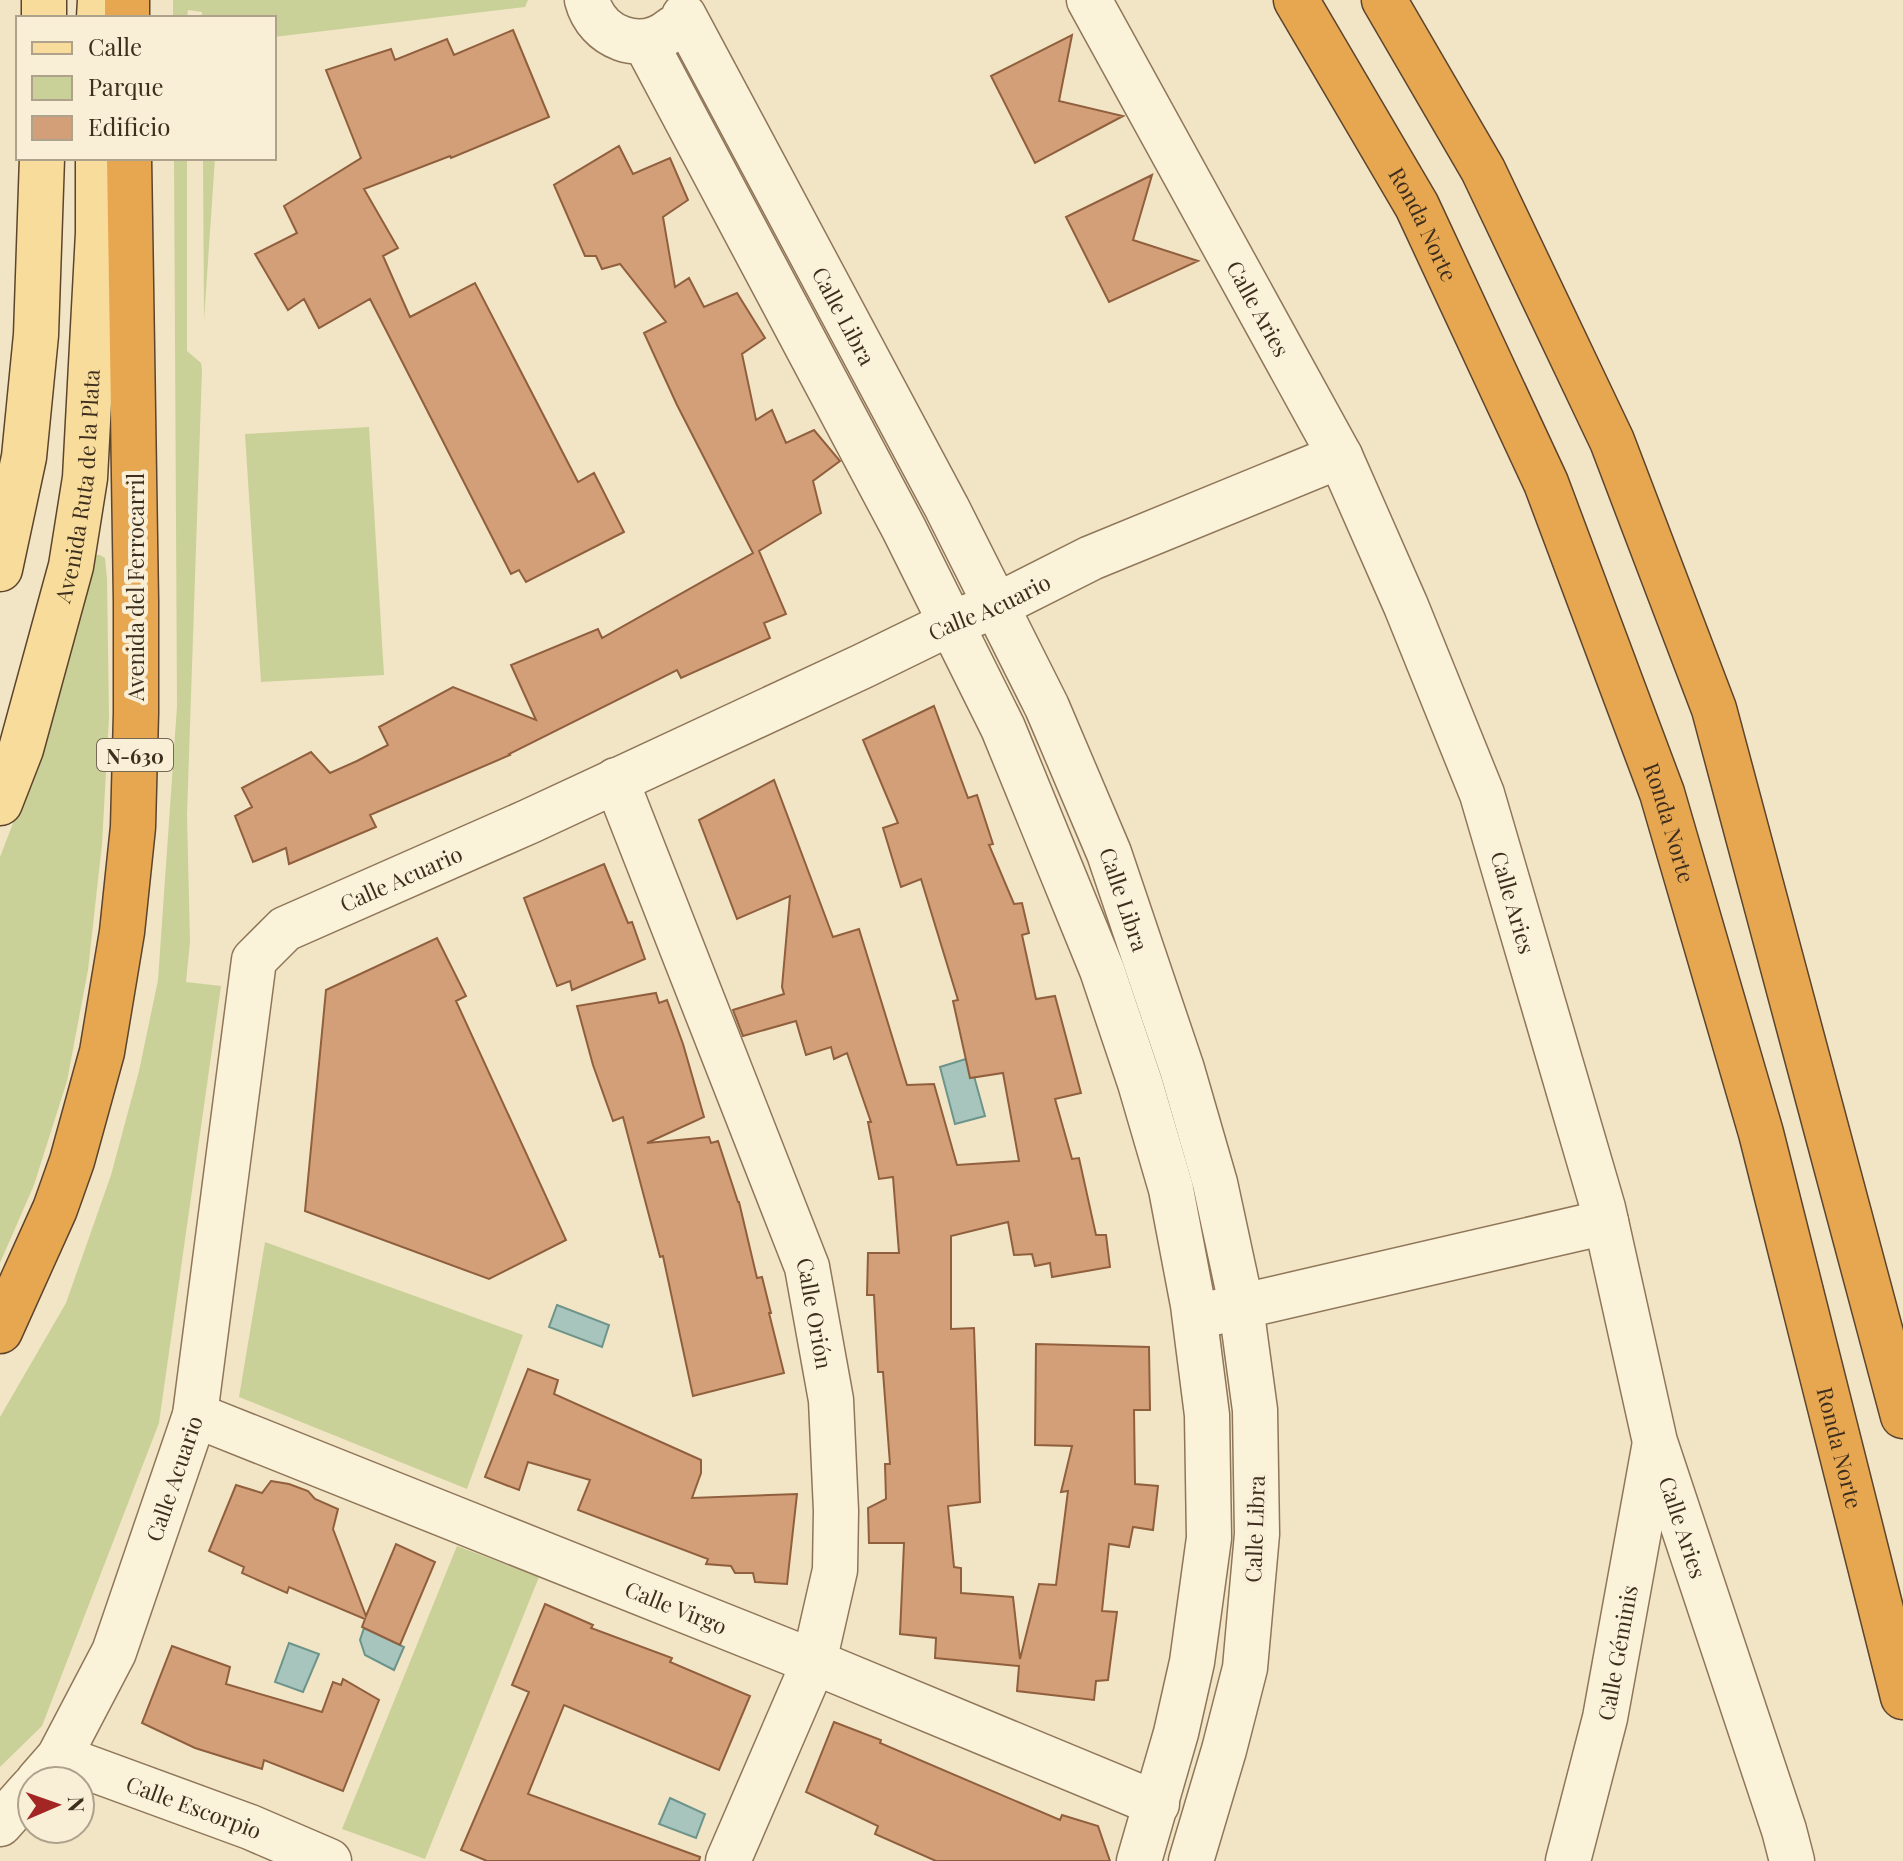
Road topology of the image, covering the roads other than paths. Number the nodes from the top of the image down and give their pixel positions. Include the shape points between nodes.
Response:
1 (587, 0) edge
2 (1089, 0) edge
3 (1296, 0) edge
4 (1384, 0) edge
5 (686, 8) edge
6 (645, 42) junction
7 (42, 160) edge
8 (98, 160) edge
9 (129, 160) edge
10 (1340, 456) junction
11 (0, 569) edge
12 (996, 606) junction
13 (951, 623) junction
14 (616, 780) junction
15 (0, 803) edge
16 (1606, 1222) junction
17 (1241, 1307) junction
18 (1195, 1316) junction
19 (0, 1331) edge
20 (195, 1415) junction
21 (1903, 1416) edge
22 (1655, 1442) junction
23 (814, 1662) junction
24 (1903, 1697) edge
25 (49, 1765) edge
26 (96, 1793) edge
27 (1157, 1804) junction
28 (16, 1806) edge
29 (0, 1824) edge
30 (243, 1844) edge
31 (329, 1861) edge
32 (728, 1861) edge
33 (1139, 1861) edge
34 (1191, 1861) edge
35 (1568, 1861) edge
36 (1792, 1861) edge

1 - 6 street via 603,29 630,42
2 - 10 street, Calle Aries
3 - 24 highway, Ronda Norte via 1417,206 1539,469 1662,793 1761,1133
4 - 21 highway via 1483,170 1612,441 1714,709
5 - 6 street via 667,33
5 - 12 street, Calle Libra
6 - 13 street, Calle Libra
7 - 11 main road via 26,442
8 - 15 main road, Avenida Ruta de la Plata via 83,492 67,581 21,749
9 - 19 highway, Avenida del Ferrocarril / N-630 via 136,713 133,827 122,932 102,1052 72,1161
10 - 12 street, Calle Acuario via 1091,558
10 - 16 street, Calle Aries via 1482,794
12 - 13 street, Calle Acuario
12 - 17 street, Calle Libra via 1047,707 1109,853 1182,1069 1215,1183
13 - 14 street, Calle Acuario
13 - 18 street, Calle Libra via 1003,728 1102,970 1171,1189
14 - 20 street, Calle Acuario via 285,929 254,960
14 - 23 street, Calle Orión via 807,1267 831,1400 836,1511 835,1570
16 - 17 street
16 - 22 street, Calle Aries
17 - 18 street
17 - 34 street, Calle Libra via 1255,1410 1257,1534 1245,1668
18 - 27 street, Calle Libra via 1207,1415 1209,1538 1192,1662
20 - 23 street, Calle Virgo
20 - 25 street, Calle Acuario via 114,1652
22 - 35 street, Calle Géminis via 1605,1718
22 - 36 street, Calle Aries
23 - 27 street, Calle Virgo
23 - 32 street, Calle Orión
26 - 30 street, Calle Escorpio
27 - 33 street, Calle Libra
28 - 29 street, Calle Acuario
30 - 31 street, Calle Escorpio

